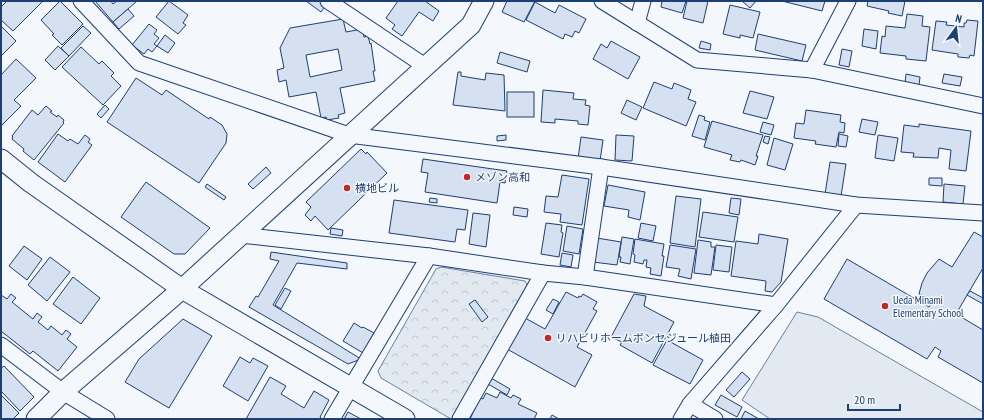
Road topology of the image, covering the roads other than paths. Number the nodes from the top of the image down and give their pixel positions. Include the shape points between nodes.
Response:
1 (80, 1) edge
2 (328, 1) edge
3 (484, 1) edge
4 (602, 1) edge
5 (643, 1) edge
6 (848, 1) edge
7 (637, 23) junction
8 (425, 66) junction
9 (812, 70) junction
10 (983, 106) edge
11 (350, 136) junction
12 (1, 159) edge
13 (601, 167) junction
14 (856, 205) junction
15 (983, 212) edge
16 (241, 235) junction
17 (429, 256) junction
18 (543, 273) junction
19 (585, 277) junction
20 (182, 289) junction
21 (776, 305) junction
22 (1, 345) edge
23 (351, 387) junction
24 (63, 392) junction
25 (690, 404) junction
26 (36, 419) edge
27 (107, 419) edge
28 (332, 419) edge
29 (405, 419) edge
30 (460, 419) edge
31 (681, 419) edge
32 (714, 419) edge

1 - 11 street via 139,63
2 - 8 street
3 - 8 street via 471,25
4 - 7 street
5 - 7 street
6 - 9 street
7 - 9 street via 696,60
8 - 11 street
9 - 10 street
11 - 13 street
11 - 16 street
12 - 20 street
13 - 14 street
13 - 19 street
14 - 15 street
14 - 21 street
16 - 17 street
16 - 20 street
17 - 18 street
17 - 23 street
18 - 19 street
18 - 30 street
19 - 21 street
20 - 23 street
20 - 24 street
21 - 25 street
22 - 24 street
23 - 28 street
23 - 29 street
24 - 26 street
24 - 27 street
25 - 31 street
25 - 32 street

